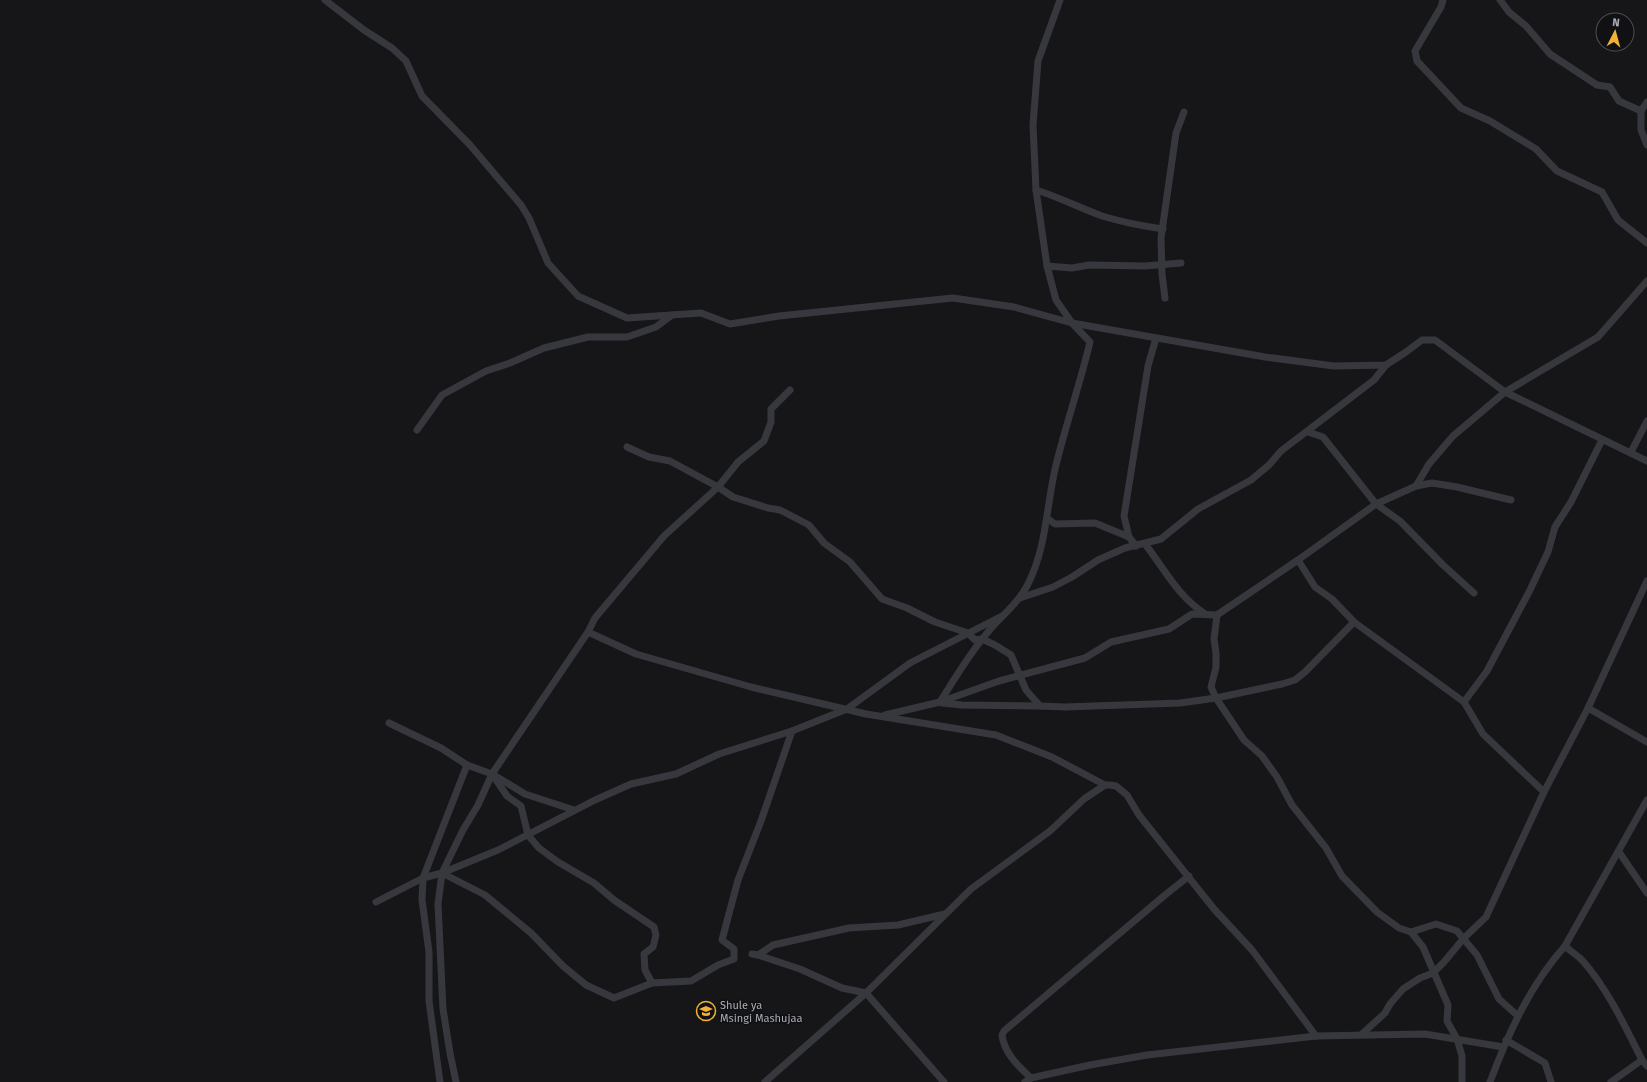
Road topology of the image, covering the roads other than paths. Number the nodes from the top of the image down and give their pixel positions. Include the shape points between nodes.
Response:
1 (325, 0) edge
2 (1060, 0) edge
3 (1443, 0) edge
4 (1500, 0) edge
5 (1647, 102) edge
6 (1641, 111) junction
7 (1184, 112) dead end
8 (1647, 145) edge
9 (1036, 190) junction
10 (1163, 229) junction
11 (1647, 243) edge
12 (1181, 263) dead end
13 (1162, 264) junction
14 (1047, 266) junction
15 (1647, 281) edge
16 (1165, 298) dead end
17 (672, 315) junction
18 (1072, 323) junction
19 (1156, 338) junction
20 (1386, 365) junction
21 (790, 390) dead end
22 (1505, 392) junction
23 (1647, 421) edge
24 (418, 430) dead end
25 (1308, 432) junction
26 (1602, 440) junction
27 (627, 447) dead end
28 (1630, 452) junction
29 (1647, 461) edge
30 (1416, 486) junction
31 (718, 487) junction
32 (1511, 500) dead end
33 (1376, 504) junction
34 (1048, 519) junction
35 (1129, 537) junction
36 (1145, 544) junction
37 (1136, 546) junction
38 (1298, 560) junction
39 (1647, 581) edge
40 (1474, 593) dead end
41 (1020, 598) junction
42 (1006, 614) junction
43 (1205, 614) junction
44 (1217, 615) junction
45 (1354, 622) junction
46 (588, 632) junction
47 (968, 634) junction
48 (982, 639) junction
49 (1020, 675) junction
50 (1216, 698) junction
51 (940, 702) junction
52 (1464, 702) junction
53 (1040, 706) junction
54 (1588, 708) junction
55 (847, 709) junction
56 (881, 716) junction
57 (389, 723) dead end
58 (792, 731) junction
59 (1647, 742) edge
60 (466, 765) junction
61 (492, 774) junction
62 (1105, 785) junction
63 (1544, 792) junction
64 (1647, 800) edge
65 (574, 810) junction
66 (528, 835) junction
67 (1619, 852) junction
68 (442, 874) junction
69 (1189, 876) junction
70 (423, 878) junction
71 (1647, 893) edge
72 (376, 902) dead end
73 (945, 914) junction
74 (1411, 932) junction
75 (1464, 938) junction
76 (1565, 946) junction
77 (1433, 973) junction
78 (652, 982) junction
79 (866, 993) junction
80 (1518, 1016) junction
81 (1362, 1034) junction
82 (1316, 1036) junction
83 (1457, 1039) junction
84 (1506, 1040) junction
85 (1503, 1047) junction
86 (1642, 1060) junction
87 (1647, 1066) edge
88 (1028, 1080) edge
89 (440, 1082) edge
90 (456, 1082) edge
91 (765, 1082) edge
92 (944, 1082) edge
93 (1462, 1082) edge
94 (1490, 1082) edge
95 (1551, 1082) edge
96 (1611, 1082) edge

1 - 17 street via 406,61 422,96 470,145 521,204 548,263 578,296 627,318
2 - 9 street via 1038,61 1033,125
3 - 11 street via 1415,51 1417,61 1461,108 1490,121 1536,150 1557,171 1602,192 1618,220
4 - 6 street via 1550,54 1597,85 1610,87 1619,101
5 - 6 street
6 - 8 street via 1641,130
7 - 10 street via 1176,133
9 - 10 street via 1128,224
9 - 14 street
10 - 13 street
12 - 13 street
13 - 14 street via 1089,265 1072,268
13 - 16 street
14 - 18 street via 1056,300
15 - 22 street via 1598,337
17 - 18 street via 701,313 730,324 779,316 952,298 1014,307
17 - 24 street via 656,327 626,337 588,337 544,348 486,371 442,395
18 - 19 street
18 - 34 street via 1090,342 1056,466
19 - 20 street via 1334,366
19 - 35 street via 1148,366 1124,516
20 - 22 street via 1422,340 1435,340
20 - 25 street via 1374,380
21 - 31 street via 771,409 771,422 764,441 738,462
22 - 26 street
22 - 30 street via 1453,436 1429,464
23 - 28 street
25 - 33 street via 1323,437
25 - 36 street via 1281,451 1251,480 1198,509 1161,539
26 - 28 street
26 - 52 street via 1571,502 1555,527 1548,552 1529,592 1487,671
27 - 31 street via 649,457 670,461
28 - 29 street
30 - 32 street via 1432,483
30 - 33 street
31 - 46 street via 664,536 595,618
31 - 47 street via 733,497 780,510 809,525 824,543 850,562 882,599
33 - 38 street
33 - 40 street via 1400,521
34 - 35 street via 1055,524 1095,523
34 - 41 street via 1038,560
35 - 37 street
36 - 37 street
36 - 43 street via 1176,589 1191,605
37 - 41 street via 1098,560 1053,587
38 - 44 street
38 - 45 street via 1315,587 1332,599
39 - 54 street
41 - 42 street
42 - 47 street
42 - 48 street
43 - 44 street
43 - 49 street via 1192,614 1169,629 1111,642 1085,658
44 - 50 street via 1214,639 1216,667 1212,687
45 - 50 street via 1295,680
45 - 52 street
46 - 55 street via 636,654 670,665
46 - 61 street
47 - 48 street via 975,640
47 - 55 street via 910,663
48 - 49 street via 1011,655
48 - 51 street
49 - 51 street
49 - 53 street via 1026,690
50 - 53 street via 1180,703
50 - 74 street via 1244,740 1262,756 1277,777 1292,805 1326,848 1342,876 1377,912 1399,928
51 - 53 street via 962,705
51 - 56 street
52 - 63 street via 1483,734
54 - 59 street
54 - 63 street
55 - 56 street
55 - 58 street
56 - 62 street via 996,735 1052,757
57 - 60 street via 441,748
58 - 65 street via 719,754 676,774 631,784
58 - 78 street via 738,880 722,940 734,949 734,959 691,981
60 - 61 street
60 - 70 street
61 - 65 street via 525,794
61 - 66 street via 508,796 521,806
61 - 68 street
62 - 69 street via 1116,786 1127,795 1139,815
62 - 73 street via 1084,799 1050,831 971,889
63 - 75 street via 1486,917
64 - 67 street
65 - 66 street
66 - 68 street
66 - 78 street via 545,853 654,927 656,935 653,947 644,954 645,970
67 - 71 street
67 - 76 street
68 - 70 street
68 - 78 street via 485,895 531,933 586,985 614,998
68 - 90 street via 438,904 443,1009
69 - 82 street via 1214,909 1252,950
69 - 88 street via 1004,1031 1002,1040
70 - 72 street
70 - 89 street via 422,900 429,952 429,1001
73 - 79 street
73 - 79 street via 898,925 849,928 773,945 755,955 800,969 842,988
74 - 75 street via 1436,924 1457,931
74 - 77 street via 1423,947
75 - 77 street
75 - 80 street via 1478,955 1499,999
76 - 80 street via 1551,962
76 - 86 street via 1581,959 1593,975 1618,1013
77 - 81 street via 1403,989 1385,1012
77 - 83 street via 1448,1005 1447,1022
79 - 91 street
79 - 92 street
80 - 84 street
81 - 82 street
81 - 83 street via 1425,1034
82 - 88 street via 1147,1055
83 - 85 street
83 - 93 street via 1462,1056
84 - 85 street
84 - 95 street via 1545,1063
85 - 94 street
86 - 87 street
86 - 96 street

